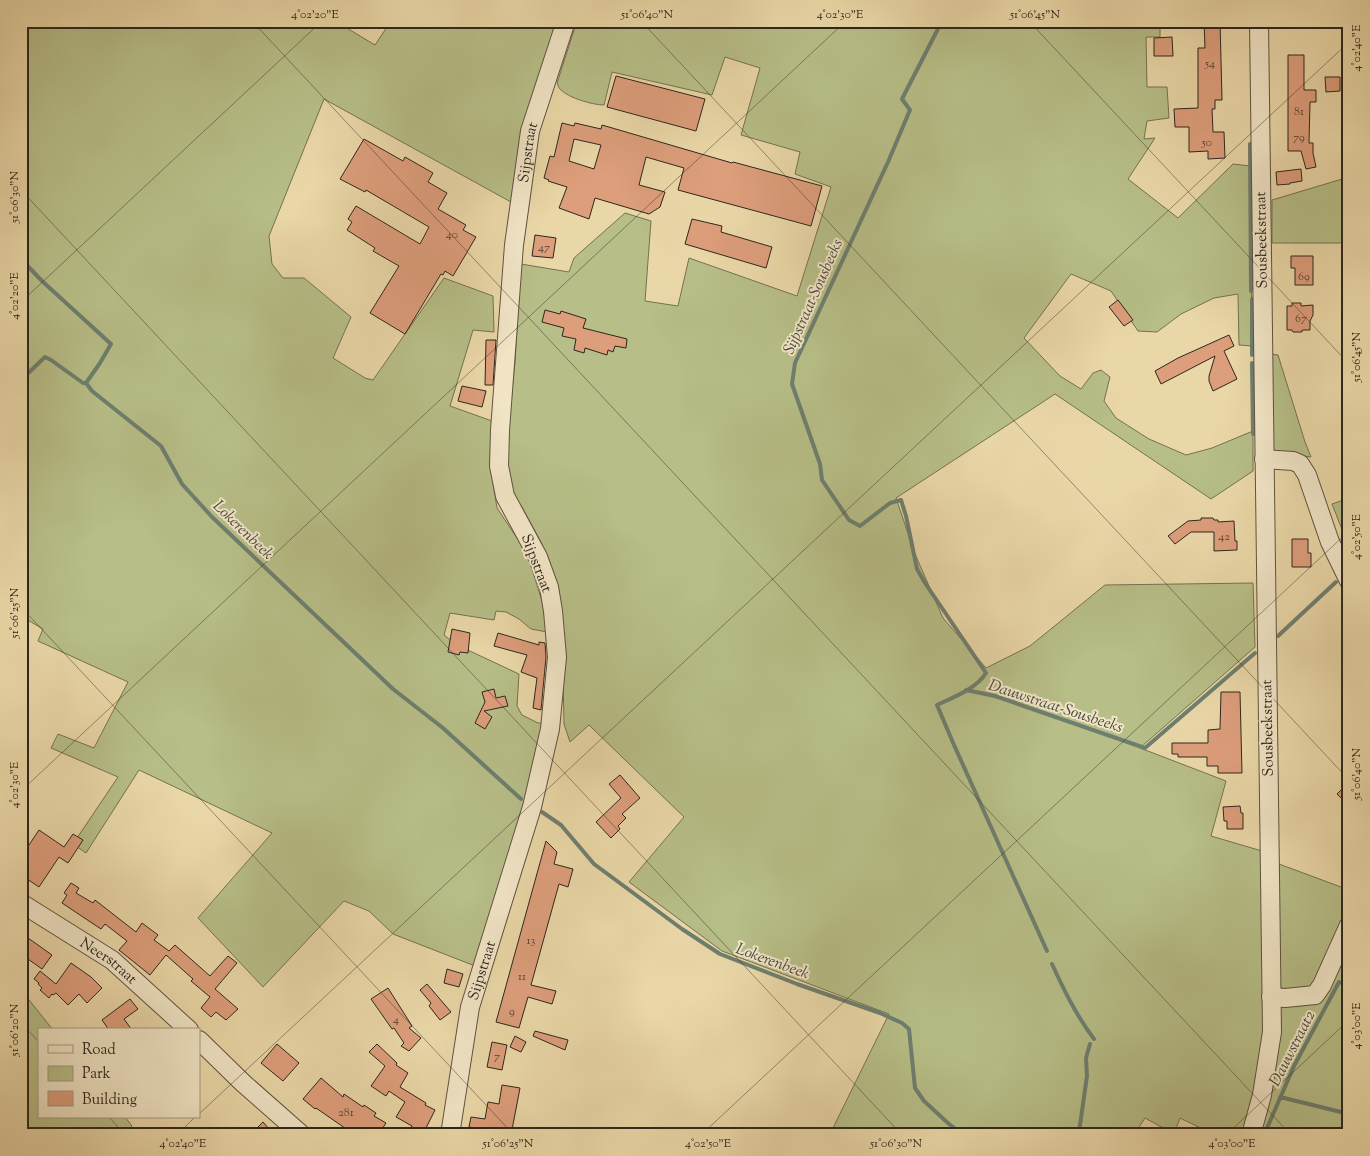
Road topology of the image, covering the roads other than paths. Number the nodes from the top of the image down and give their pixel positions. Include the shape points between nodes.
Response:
1 (566, 21) edge
2 (1259, 21) edge
3 (1264, 459) junction
4 (1349, 581) edge
5 (21, 903) edge
6 (1349, 924) edge
7 (1271, 997) junction
8 (187, 1028) edge
9 (200, 1041) edge
10 (302, 1135) edge
11 (450, 1135) edge
12 (1251, 1135) edge

1 - 11 street, Sijpstraat via 530,130 514,245 499,466 505,496 538,557 549,587 557,657 550,730 532,807 470,1007
2 - 3 street, Sousbeekstraat
3 - 4 street via 1300,464
3 - 7 street, Sousbeekstraat
5 - 8 street, Neerstraat via 112,960
6 - 7 street via 1315,995
7 - 12 street, Sousbeekstraat via 1272,1032 1262,1096
9 - 10 street

